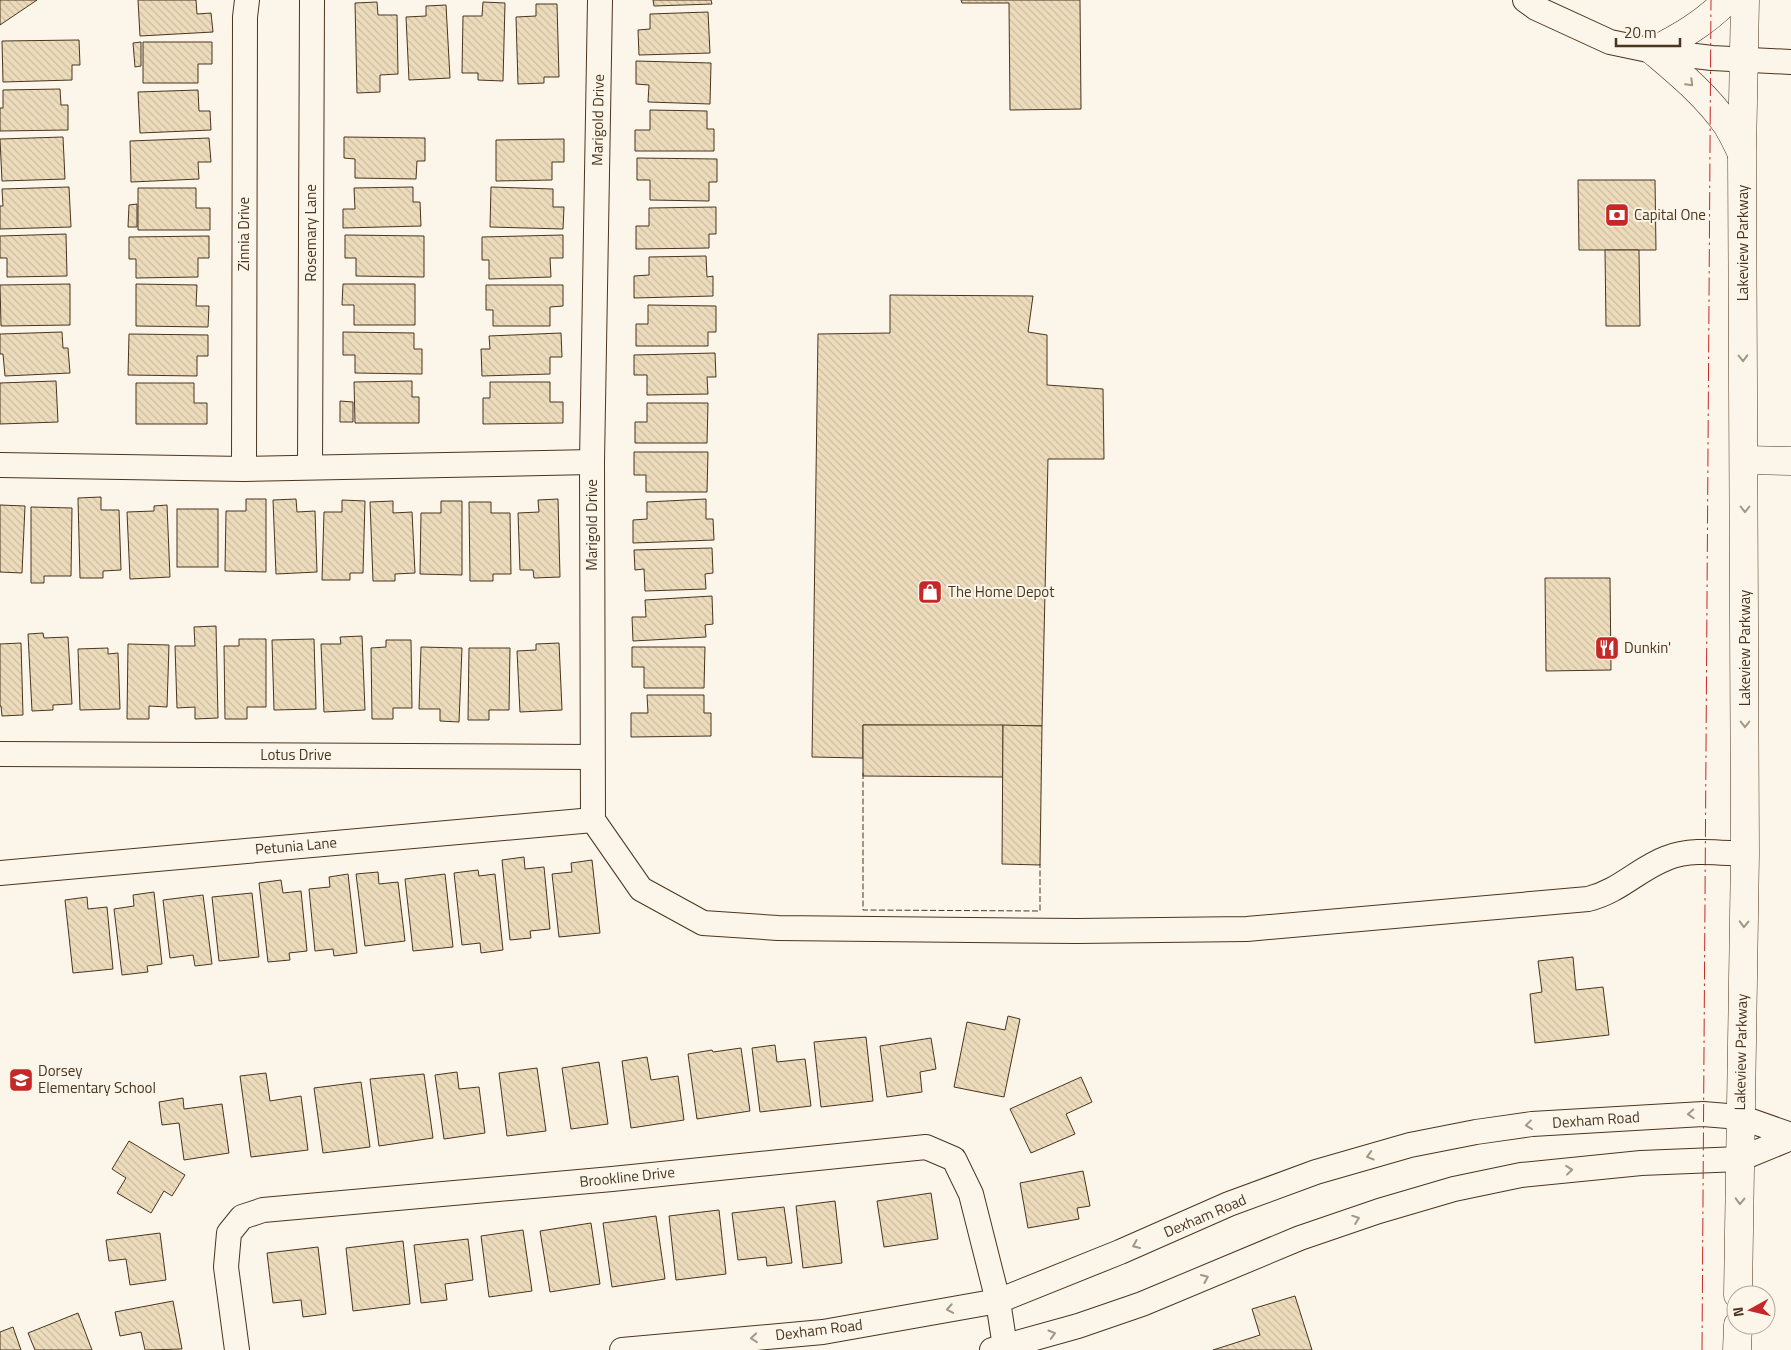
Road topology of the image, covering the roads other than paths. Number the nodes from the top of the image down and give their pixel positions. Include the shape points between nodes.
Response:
1 (247, 0) edge
2 (312, 0) edge
3 (600, 0) edge
4 (1525, 0) edge
5 (1727, 0) edge
6 (1745, 0) edge
7 (1653, 51) junction
8 (1743, 60) junction
9 (1791, 62) edge
10 (1742, 153) junction
11 (1744, 460) junction
12 (1791, 461) edge
13 (592, 462) junction
14 (0, 465) edge
15 (310, 467) junction
16 (244, 469) junction
17 (0, 754) edge
18 (592, 757) junction
19 (593, 820) junction
20 (1745, 854) junction
21 (0, 873) edge
22 (1740, 1117) junction
23 (1791, 1137) edge
24 (1740, 1158) junction
25 (1738, 1285) edge
26 (998, 1301) junction
27 (1738, 1335) edge
28 (998, 1348) edge
29 (237, 1350) edge
30 (622, 1350) edge
31 (1737, 1350) edge

1 - 16 street, Zinnia Drive
2 - 15 street, Rosemary Lane
3 - 13 street, Marigold Drive
4 - 7 street via 1610,42
5 - 7 main road via 1690,32
6 - 8 main road, Lakeview Parkway
7 - 8 street
7 -> 10 main road via 1711,105 1727,125
8 - 9 street
8 - 10 main road, Lakeview Parkway
10 -> 11 main road, Lakeview Parkway
11 - 12 main road
11 -> 20 main road, Lakeview Parkway
13 - 15 street
13 - 18 street, Marigold Drive
14 - 16 street
15 - 16 street
17 - 18 street, Lotus Drive
18 - 19 street, Marigold Drive
19 - 20 street via 641,889 703,923 778,928 1247,929 1588,899 1603,895 1668,857 1697,852
19 - 21 street, Petunia Lane
20 -> 22 main road, Lakeview Parkway
22 - 23 street, Dexham Road
22 - 24 main road, Lakeview Parkway
22 -> 26 street, Dexham Road via 1704,1114 1532,1124 1410,1144 1316,1172 1229,1204
23 - 24 street, Dexham Road
24 -> 25 main road, Lakeview Parkway
28 -> 24 street, Dexham Road via 1142,1304 1300,1238 1454,1189 1521,1174
26 - 28 street, Brookline Drive
26 - 29 street, Brookline Drive via 971,1194 954,1159 926,1147 263,1210 242,1217 229,1233 226,1267
26 -> 30 street, Dexham Road via 823,1332
27 - 31 main road

